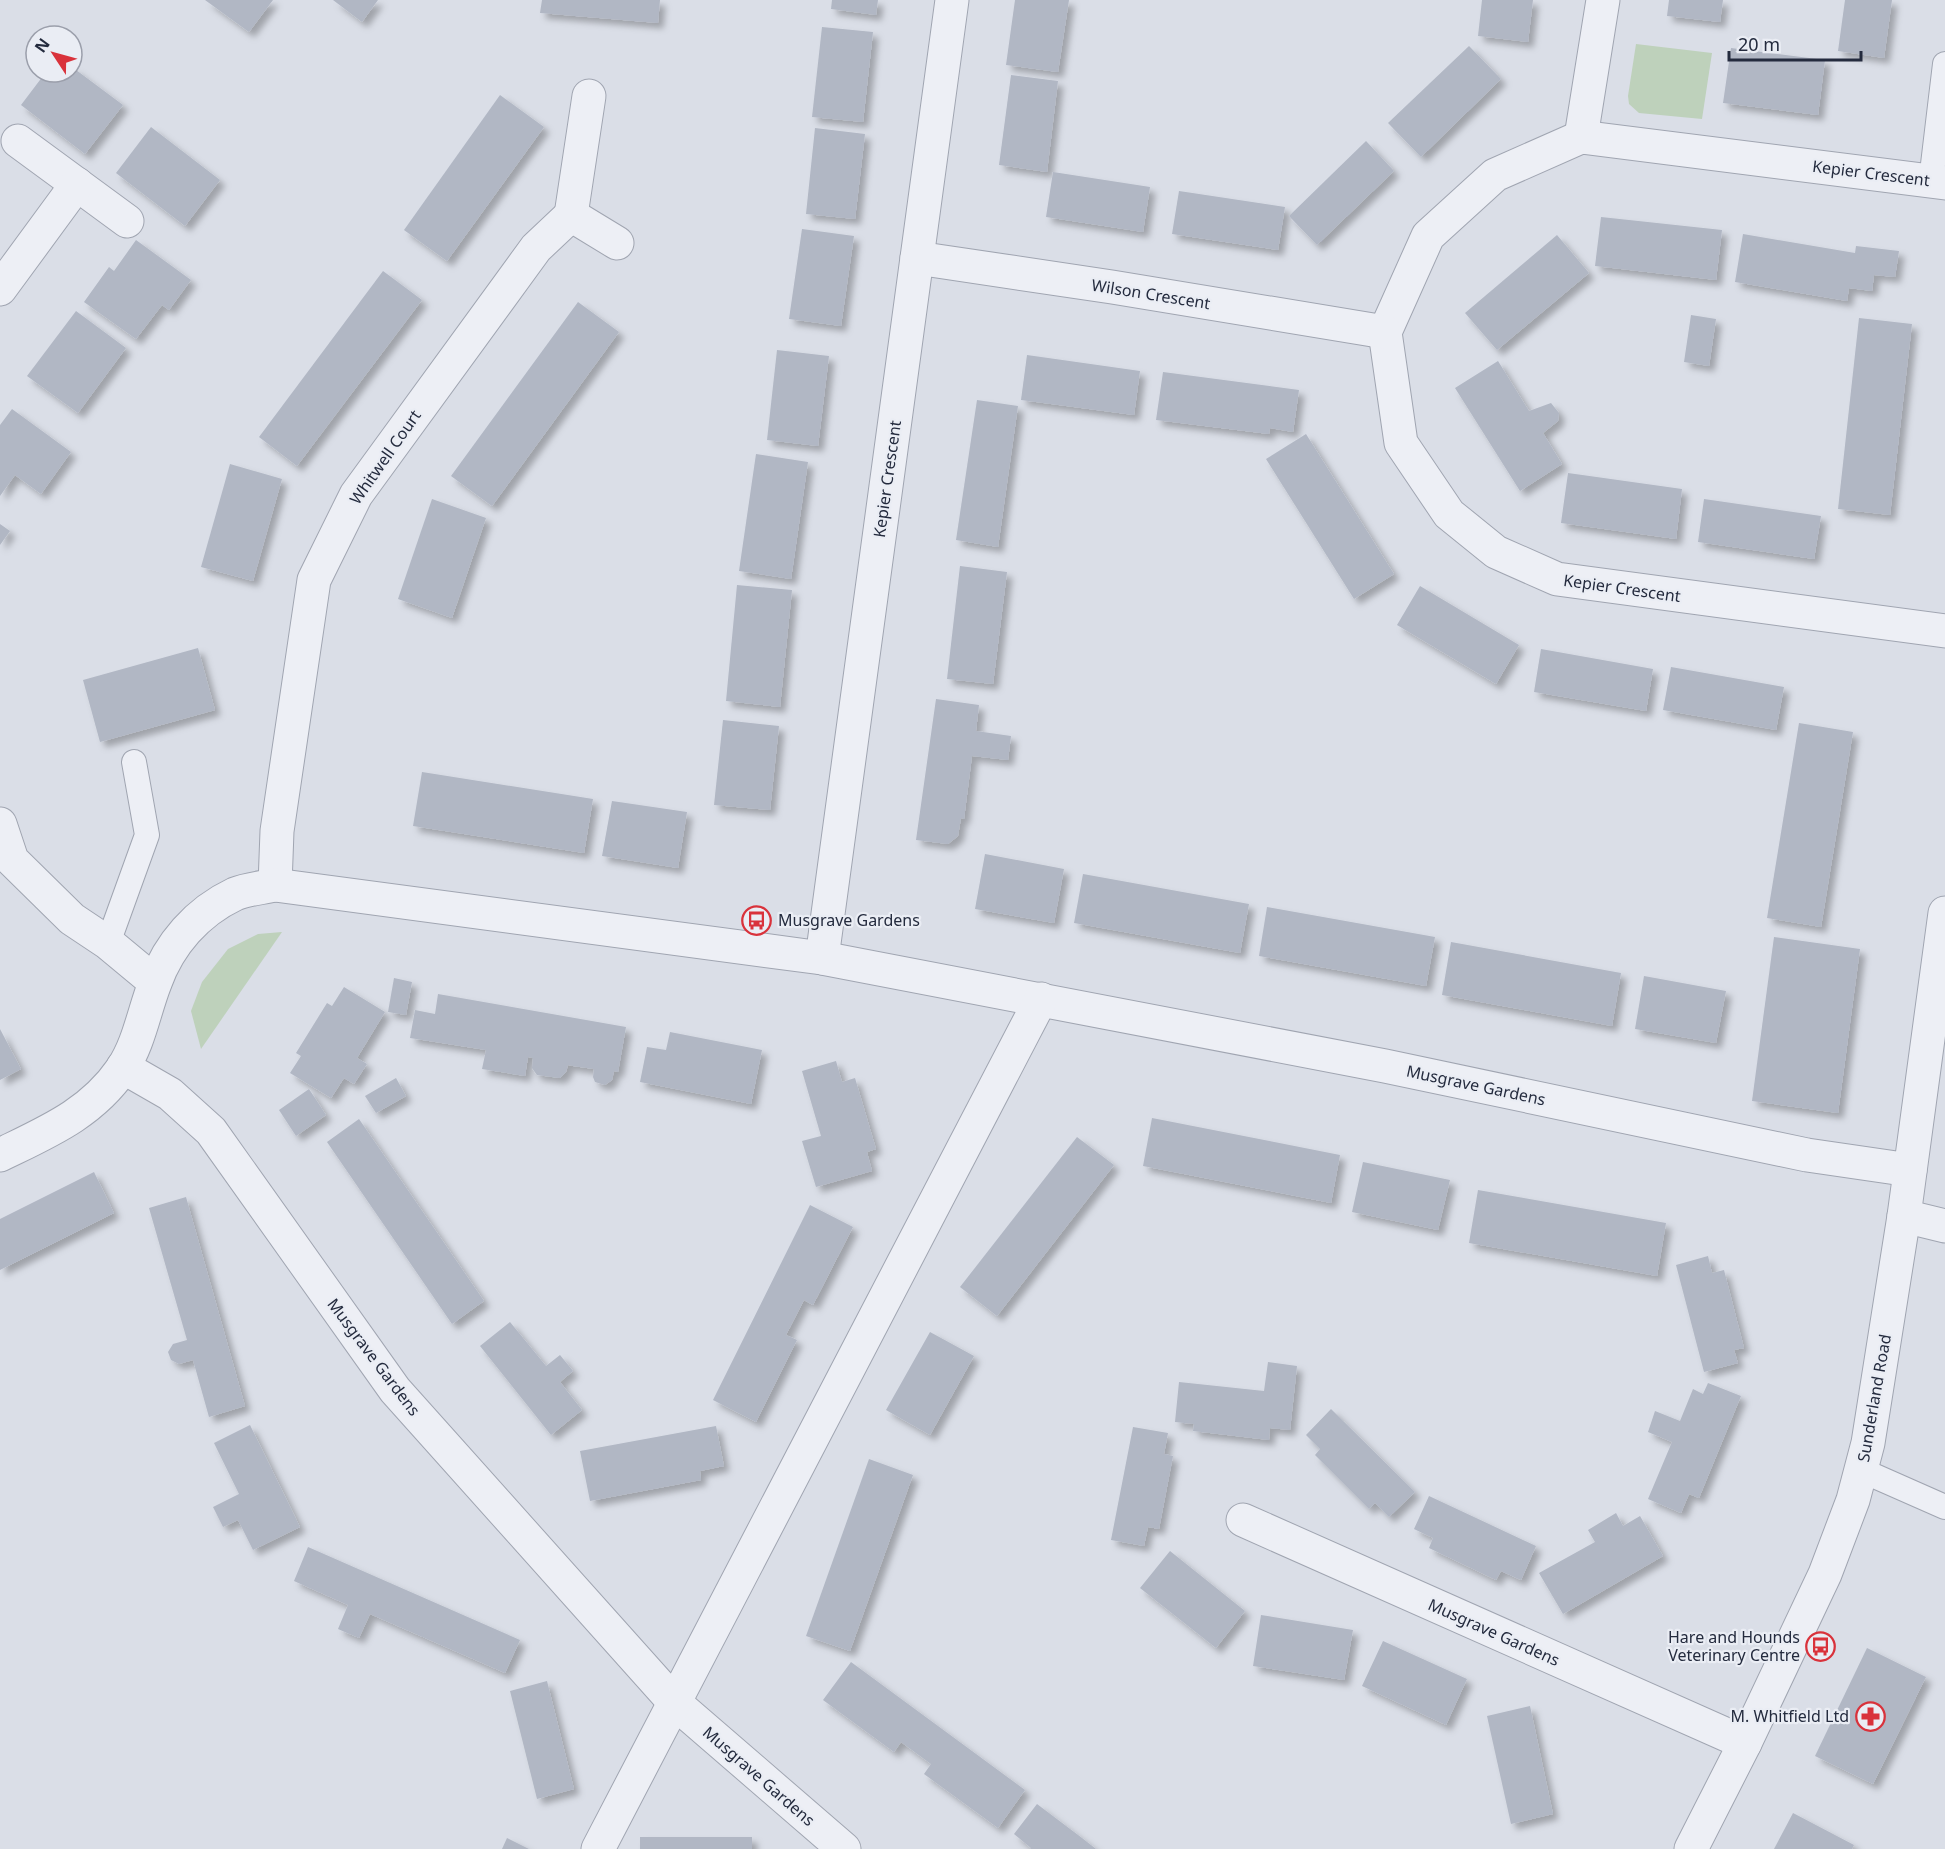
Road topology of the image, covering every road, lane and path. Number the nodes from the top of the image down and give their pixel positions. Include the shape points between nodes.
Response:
1 (952, 0) edge
2 (1603, 0) edge
3 (1945, 64) edge
4 (589, 96) dead end
5 (1581, 137) junction
6 (18, 141) dead end
7 (1938, 182) edge
8 (77, 184) junction
9 (571, 214) junction
10 (127, 221) dead end
11 (617, 243) dead end
12 (916, 258) junction
13 (5, 271) edge
14 (1385, 332) junction
15 (1945, 632) edge
16 (134, 762) dead end
17 (0, 824) edge
18 (275, 885) junction
19 (1945, 913) edge
20 (108, 944) junction
21 (822, 958) junction
22 (155, 982) junction
23 (1041, 999) junction
24 (123, 1067) junction
25 (0, 1155) edge
26 (1911, 1170) junction
27 (1904, 1216) junction
28 (1945, 1226) edge
29 (1861, 1470) junction
30 (1945, 1507) edge
31 (1243, 1520) dead end
32 (675, 1703) junction
33 (1745, 1743) junction
34 (598, 1849) edge
35 (843, 1849) edge
36 (1691, 1849) edge

1 - 12 street, Kepier Crescent
2 - 5 street
3 - 7 lane
4 - 9 street
5 - 7 street, Kepier Crescent
5 - 14 street via 1496,175 1428,236
6 - 8 street
8 - 10 street
8 - 13 street
9 - 11 street
9 - 18 street, Whitwell Court via 536,248 356,495 314,580 278,831
12 - 14 street, Wilson Crescent
12 - 21 street, Kepier Crescent
14 - 15 street, Kepier Crescent via 1401,443 1449,514 1496,552 1557,579
16 - 20 lane via 147,835
17 - 20 street via 12,860 72,919
18 - 21 street, Musgrave Gardens
18 - 22 street, Musgrave Gardens via 237,893 205,910 172,946
19 - 26 street, Sunderland Road
20 - 22 street
21 - 23 street, Musgrave Gardens
22 - 24 street, Musgrave Gardens
23 - 26 street, Musgrave Gardens via 1807,1155
23 - 32 street
24 - 25 street, Musgrave Gardens via 99,1098 63,1125
24 - 32 street, Musgrave Gardens via 170,1094 211,1131 395,1390
26 - 27 street, Sunderland Road
27 - 28 street
27 - 29 street, Sunderland Road
29 - 30 lane
29 - 33 street, Sunderland Road via 1825,1574
31 - 33 street, Musgrave Gardens
32 - 34 street
32 - 35 street, Musgrave Gardens
33 - 36 street, Sunderland Road

